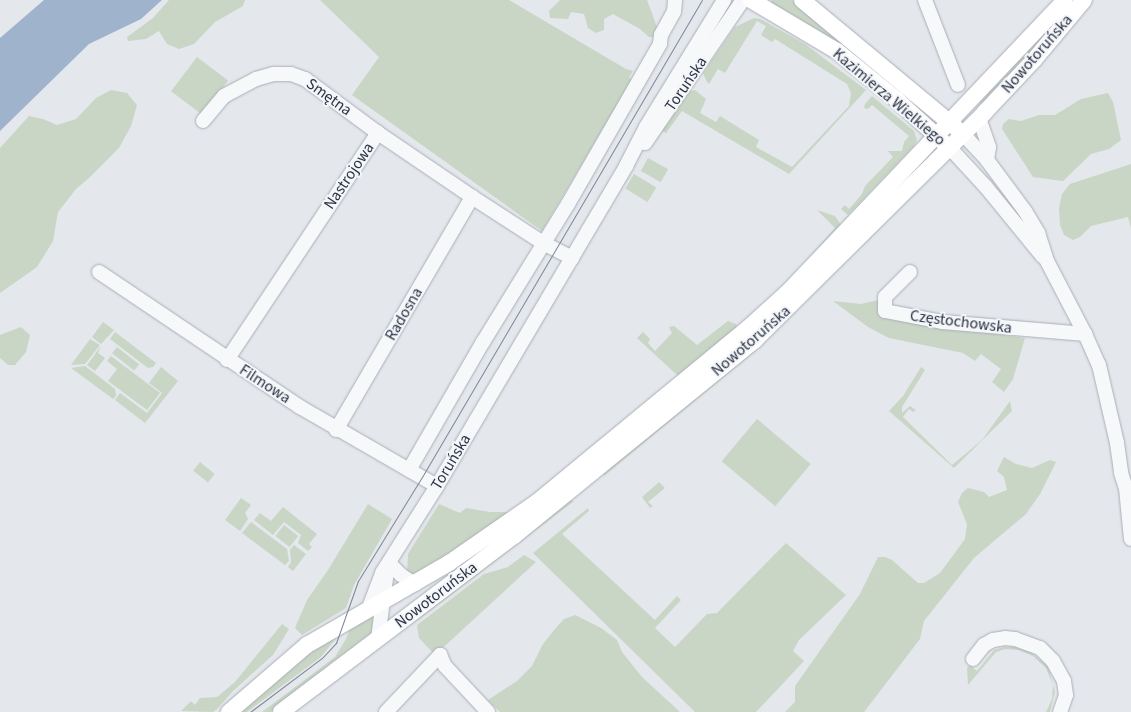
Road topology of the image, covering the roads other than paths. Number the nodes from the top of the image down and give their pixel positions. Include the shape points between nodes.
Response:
1 (675, 0) edge
2 (724, 0) edge
3 (743, 0) edge
4 (751, 0) edge
5 (802, 0) edge
6 (925, 0) edge
7 (1064, 0) edge
8 (1084, 0) edge
9 (958, 86) dead end
10 (979, 118) junction
11 (949, 121) junction
12 (203, 122) dead end
13 (378, 133) junction
14 (963, 134) junction
15 (936, 135) junction
16 (950, 148) junction
17 (987, 160) junction
18 (626, 166) junction
19 (472, 197) junction
20 (543, 244) junction
21 (572, 258) junction
22 (1047, 261) junction
23 (100, 272) dead end
24 (910, 272) dead end
25 (1086, 334) junction
26 (228, 360) junction
27 (336, 430) junction
28 (408, 470) junction
29 (1124, 471) edge
30 (437, 486) junction
31 (1131, 539) edge
32 (389, 563) junction
33 (415, 584) junction
34 (383, 602) junction
35 (368, 610) junction
36 (378, 638) junction
37 (973, 659) dead end
38 (282, 711) edge
39 (228, 712) edge
40 (386, 712) edge
41 (488, 712) edge
42 (1060, 712) edge

1 - 20 street via 674,12 661,35 660,44
2 - 18 street, Toruńska via 646,127
3 - 18 street, Toruńska via 654,132
4 - 15 main road, Kazimierza Wielkiego via 837,51
5 - 11 main road, Kazimierza Wielkiego
6 - 9 street
7 - 11 main road, Nowotoruńska
8 - 10 main road, Nowotoruńska via 1034,60
10 - 14 main road, Nowotoruńska
10 - 17 street via 989,147
11 - 14 main road, Kazimierza Wielkiego
11 - 15 main road, Nowotoruńska
12 - 13 street, Smętna via 224,96 274,74 291,74 304,78
13 - 19 street, Nastrojowa
13 - 26 street, Nastrojowa
14 - 16 main road, Nowotoruńska
14 - 17 street
15 - 16 main road, Kazimierza Wielkiego
15 - 33 main road, Nowotoruńska via 788,292 747,329 537,502
16 - 22 street
16 - 36 main road, Nowotoruńska via 755,340 514,536
17 - 22 street via 1025,211 1038,233
18 - 21 street, Toruńska
19 - 20 street, Nastrojowa
19 - 27 street, Radosna
20 - 21 street
20 - 28 street
21 - 30 street, Toruńska
22 - 25 street
23 - 26 street, Filmowa
24 - 25 street, Częstochowska via 885,297 886,311 942,322
25 - 29 street via 1098,365
26 - 27 street, Filmowa
27 - 28 street, Filmowa
28 - 30 street, Filmowa
29 - 31 street
30 - 32 street, Toruńska
32 - 33 street
32 - 34 street
32 - 35 street, Toruńska via 376,584
33 - 34 main road, Nowotoruńska
34 - 35 main road, Nowotoruńska
34 - 36 street
35 - 39 main road via 297,653
36 - 38 main road, Nowotoruńska
37 - 42 street via 992,640 1015,638 1040,648 1053,661 1064,681 1066,695
40 - 41 street via 440,655 445,666

